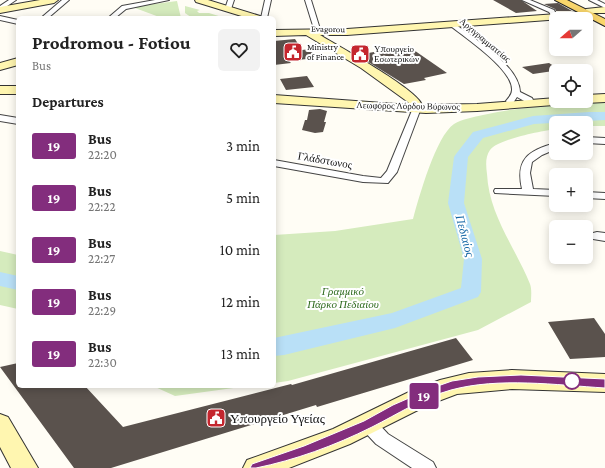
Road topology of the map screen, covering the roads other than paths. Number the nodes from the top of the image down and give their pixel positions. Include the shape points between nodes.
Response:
1 (14, 0) edge
2 (54, 0) edge
3 (66, 0) edge
4 (166, 0) edge
5 (199, 0) edge
6 (268, 0) edge
7 (308, 0) edge
8 (525, 0) edge
9 (560, 0) edge
10 (567, 0) edge
11 (592, 0) edge
12 (230, 4) edge
13 (605, 6) edge
14 (0, 9) edge
15 (549, 12) edge
16 (552, 12) edge
17 (589, 12) joint
18 (593, 12) edge
19 (605, 12) edge
20 (593, 14) edge
21 (549, 15) edge
22 (593, 15) edge
23 (46, 16) edge
24 (113, 16) edge
25 (253, 16) edge
26 (264, 16) edge
27 (0, 18) edge
28 (605, 19) edge
29 (16, 22) edge
30 (468, 22) junction
31 (450, 23) junction
32 (605, 23) edge
33 (276, 27) edge
34 (276, 27) edge
35 (383, 28) junction
36 (311, 31) junction
37 (337, 32) junction
38 (324, 37) junction
39 (16, 61) edge
40 (0, 62) edge
41 (16, 62) edge
42 (365, 66) junction
43 (0, 67) edge
44 (0, 90) edge
45 (16, 90) edge
46 (605, 96) edge
47 (513, 97) junction
48 (593, 97) edge
49 (276, 99) edge
50 (549, 99) edge
51 (302, 101) junction
52 (549, 102) edge
53 (416, 111) junction
54 (0, 118) edge
55 (16, 121) edge
56 (601, 141) edge
57 (549, 149) edge
58 (605, 152) edge
59 (276, 163) edge
60 (499, 191) dead end
61 (528, 192) junction
62 (549, 193) edge
63 (593, 195) edge
64 (605, 196) edge
65 (605, 384) edge
66 (368, 424) junction
67 (1, 428) edge
68 (25, 468) edge
69 (256, 468) edge
70 (427, 468) edge

1 - 14 street
2 - 14 street
3 - 23 street
4 - 24 street via 124,7
5 - 12 street
6 - 26 street
7 - 36 street
8 - 16 street
9 - 17 main road
10 - 17 main road
11 - 13 street
12 - 25 street
15 - 30 street
18 - 19 street
20 - 28 main road
21 - 30 street
22 - 32 main road
27 - 29 street
30 - 31 street
31 - 35 street
31 - 47 street, Αρχιγραμματείας via 506,70 514,81
33 - 36 street
34 - 36 street
35 - 36 street, Evagorou
35 - 37 street
36 - 37 street
36 - 38 street
36 - 42 street
37 - 38 street
38 - 42 street via 349,52
39 - 40 street
41 - 43 street
42 - 53 street via 412,99
44 - 45 street
46 - 48 street
47 - 50 street, Λεωφόρος Λόρδου Βύρωνος via 530,100
47 - 53 street, Λεωφόρος Λόρδου Βύρωνος
49 - 51 street, Λεωφόρος Λόρδου Βύρωνος
51 - 53 street, Λεωφόρος Λόρδου Βύρωνος
51 - 53 street, Λεωφόρος Λόρδου Βύρωνος via 319,100
52 - 53 street, Λεωφόρος Λόρδου Βύρωνος
53 - 59 street, Γλάδστωνος via 392,172 384,181
54 - 55 street
56 - 58 street
57 - 61 street via 535,155 526,164 523,175
60 - 61 street
61 - 62 street
63 - 64 street
65 - 66 street via 521,379 478,381 432,392
66 - 69 street
66 - 70 street via 382,438
67 - 68 street

